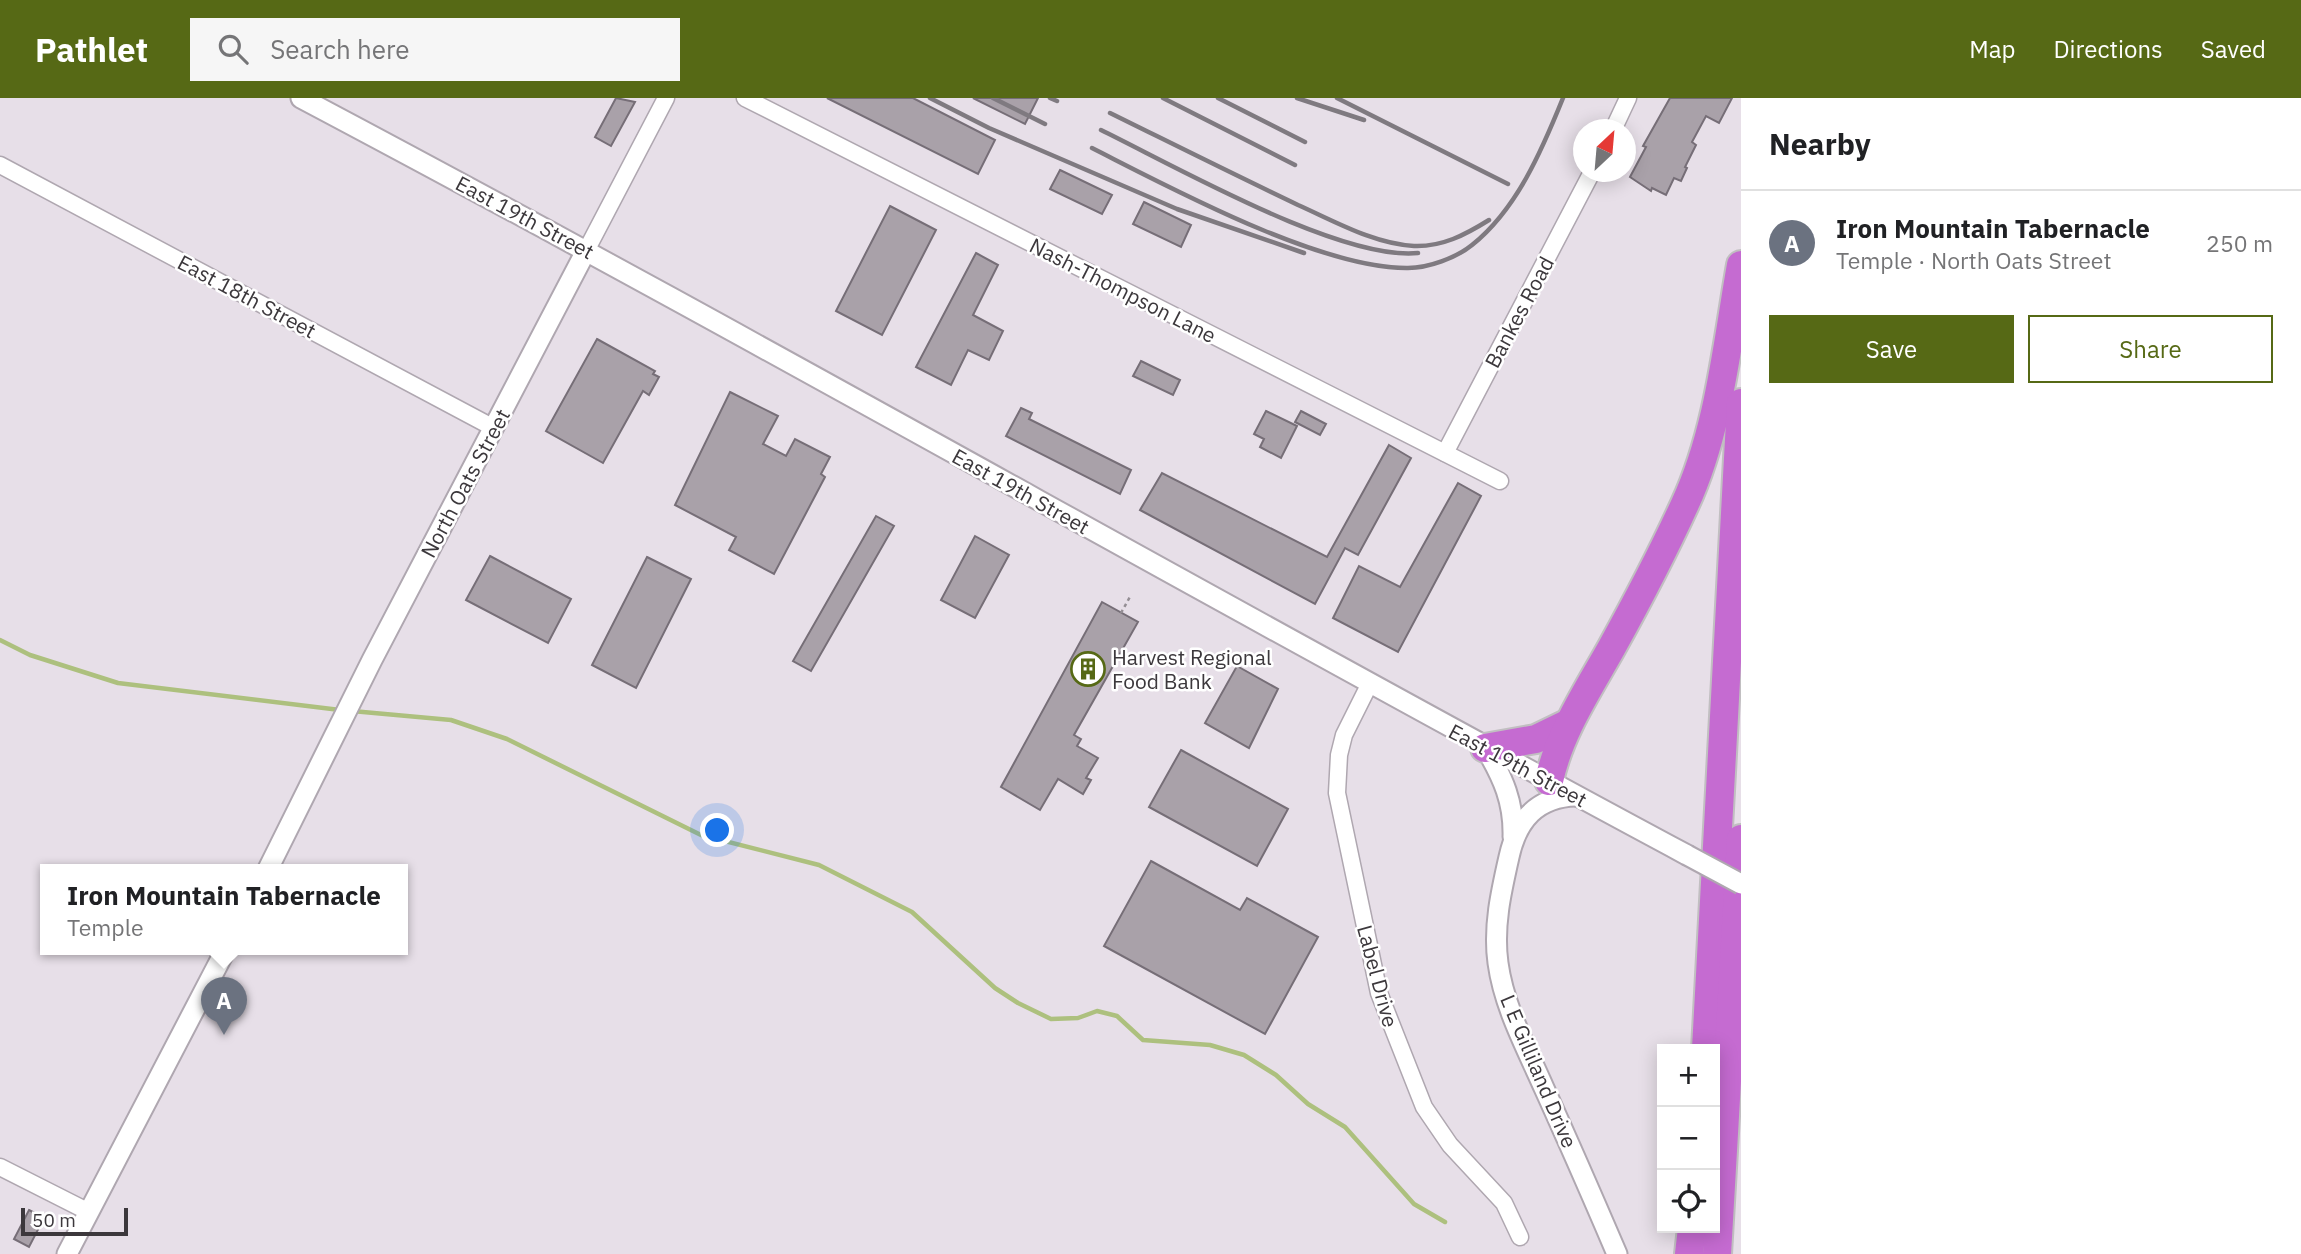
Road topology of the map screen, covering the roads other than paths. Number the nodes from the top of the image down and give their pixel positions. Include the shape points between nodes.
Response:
1 (301, 98) edge
2 (666, 98) edge
3 (745, 98) edge
4 (1628, 98) edge
5 (1618, 119) edge
6 (0, 165) edge
7 (1587, 182) edge
8 (587, 249) junction
9 (1741, 265) edge
10 (1741, 403) edge
11 (494, 428) junction
12 (1445, 453) junction
13 (1500, 481) dead end
14 (1369, 685) junction
15 (1569, 723) junction
16 (1485, 748) junction
17 (1549, 781) junction
18 (1576, 796) junction
19 (1513, 837) junction
20 (1741, 839) edge
21 (271, 864) edge
22 (1741, 884) edge
23 (223, 955) edge
24 (1706, 1044) edge
25 (0, 1167) edge
26 (89, 1212) junction
27 (1691, 1233) edge
28 (1520, 1237) dead end
29 (67, 1254) edge
30 (1617, 1254) edge
31 (1689, 1254) edge
32 (1717, 1254) edge

1 - 8 street, East 19th Street
2 - 8 street, North Oats Street
3 - 12 street, Nash-Thompson Lane
4 - 5 street
6 - 11 street, East 18th Street
7 - 12 street, Bankes Road
8 - 11 street, North Oats Street
8 - 14 street, East 19th Street
9 - 15 highway via 1716,404 1686,502
10 - 24 highway
11 - 21 street, North Oats Street
12 - 13 street, Nash-Thompson Lane
14 - 16 street, East 19th Street
14 - 28 street, Label Drive via 1344,736 1337,793 1379,993 1424,1107 1450,1146 1504,1203
15 - 16 highway via 1536,738
15 - 17 highway
16 - 17 street, East 19th Street
16 - 19 street via 1508,791
17 - 18 street, East 19th Street
18 - 19 street, L E Gilliland Drive via 1557,797 1537,806
18 - 22 street, East 19th Street, bridge
19 - 30 street, L E Gilliland Drive via 1497,915 1503,987
20 - 32 highway
23 - 26 street
25 - 26 street
26 - 29 street
27 - 31 highway

